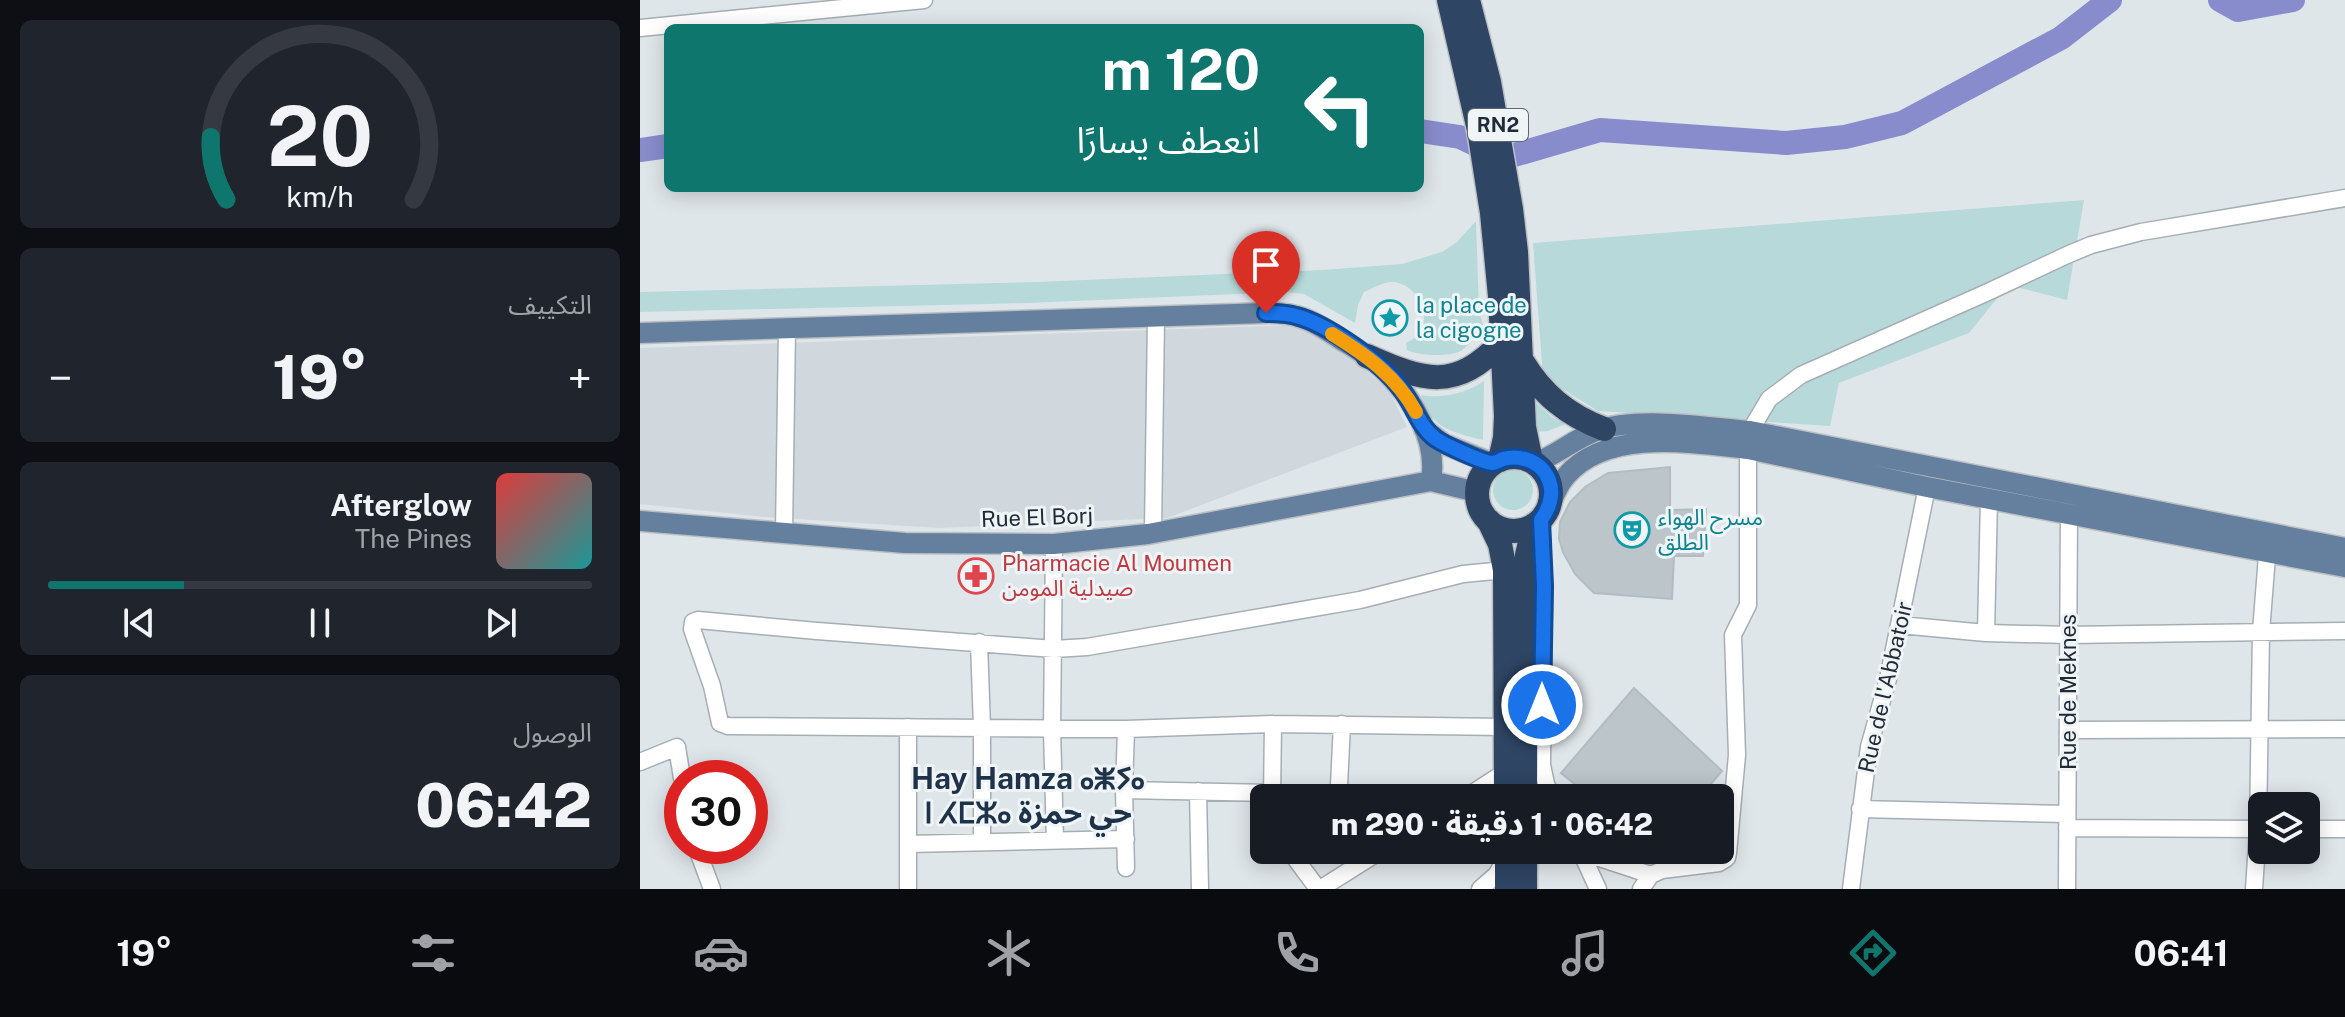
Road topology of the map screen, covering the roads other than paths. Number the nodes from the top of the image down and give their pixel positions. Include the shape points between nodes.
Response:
1 (924, 0) edge
2 (1456, 2) edge
3 (681, 24) edge
4 (664, 26) edge
5 (640, 28) edge
6 (2345, 198) edge
7 (1506, 253) junction
8 (1156, 317) junction
9 (787, 328) junction
10 (640, 333) edge
11 (1502, 342) junction
12 (1367, 356) junction
13 (1522, 361) junction
14 (1424, 429) junction
15 (1604, 429) junction
16 (1749, 440) junction
17 (1497, 462) junction
18 (1533, 462) junction
19 (1431, 481) junction
20 (1927, 487) junction
21 (1477, 492) junction
22 (1989, 498) junction
23 (2069, 504) junction
24 (1542, 516) junction
25 (640, 521) edge
26 (1489, 521) junction
27 (1153, 532) junction
28 (784, 533) junction
29 (2268, 543) junction
30 (1054, 544) junction
31 (2345, 548) edge
32 (2345, 567) edge
33 (1505, 570) junction
34 (1900, 625) junction
35 (2345, 631) edge
36 (2261, 632) junction
37 (1986, 633) junction
38 (2068, 635) junction
39 (979, 642) junction
40 (1054, 649) junction
41 (1273, 724) junction
42 (1342, 724) junction
43 (908, 727) junction
44 (1506, 727) junction
45 (982, 728) junction
46 (2259, 728) junction
47 (1052, 729) junction
48 (1126, 729) junction
49 (2345, 729) edge
50 (2068, 730) junction
51 (679, 760) edge
52 (640, 762) edge
53 (1505, 772) junction
54 (1272, 784) edge
55 (1339, 784) edge
56 (1487, 784) edge
57 (1505, 784) edge
58 (1525, 784) edge
59 (1546, 784) edge
60 (1124, 790) junction
61 (1198, 791) junction
62 (2260, 792) edge
63 (1250, 794) edge
64 (1860, 809) junction
65 (2067, 821) junction
66 (2248, 829) edge
67 (2320, 829) edge
68 (2345, 829) edge
69 (1126, 839) junction
70 (1055, 841) junction
71 (982, 842) junction
72 (909, 844) junction
73 (703, 864) edge
74 (1300, 864) edge
75 (1358, 864) edge
76 (1504, 864) edge
77 (1511, 864) edge
78 (1517, 864) edge
79 (1586, 864) edge
80 (1608, 864) edge
81 (2256, 864) edge
82 (1126, 868) dead end
83 (1646, 882) edge
84 (712, 889) edge
85 (908, 889) edge
86 (1200, 889) edge
87 (1319, 889) edge
88 (1480, 889) edge
89 (1507, 889) edge
90 (1525, 889) edge
91 (1598, 889) edge
92 (1851, 889) edge
93 (2067, 889) edge
94 (2254, 889) edge

1 - 3 street
2 - 7 highway, RN2 via 1498,124
4 - 5 street
6 - 16 street via 2091,245 1801,375 1769,399
7 - 11 highway, RN2
7 - 13 highway, RN2
8 - 9 main road
8 - 12 main road via 1296,316
8 - 27 street
9 - 10 main road
9 - 28 street
11 - 12 highway via 1465,372 1442,377 1418,376
11 - 17 highway, RN2 via 1507,427
12 - 14 main road via 1401,388
13 - 15 highway via 1550,398
13 - 18 highway, RN2 via 1524,427
14 - 17 main road via 1444,444
14 - 19 main road via 1432,453
15 - 16 main road via 1667,425
15 - 18 main road
16 - 20 main road
16 - 23 main road
16 - 24 main road via 1613,447 1567,475
16 - 83 street via 1748,605 1733,635 1737,755 1728,853 1723,861 1662,870
17 - 18 highway via 1515,457
17 - 21 highway, RN2 via 1484,473
18 - 24 highway, RN2 via 1550,485
19 - 21 main road
19 - 27 main road, Rue El Borj
20 - 22 main road
20 - 34 street, Rue de l'Abbatoir
21 - 26 highway
22 - 23 main road
22 - 37 street
23 - 29 main road
23 - 38 street, Rue de Meknes
24 - 26 highway via 1525,530 1506,531
24 - 58 highway, RN2 via 1530,540 1526,570
24 - 59 street
25 - 28 main road, Rue El Borj
26 - 33 highway
27 - 30 main road, Rue El Borj
28 - 30 main road, Rue El Borj via 905,543
29 - 31 main road
29 - 32 main road
29 - 36 street
30 - 40 street
33 - 40 street via 1124,642
33 - 44 highway
34 - 37 street
34 - 64 street, Rue de l'Abbatoir via 1869,747
35 - 36 street
36 - 38 street
36 - 46 street
37 - 38 street
38 - 50 street, Rue de Meknes
39 - 40 street
39 - 43 street via 693,622 723,725
39 - 45 street
40 - 47 street
41 - 42 street
41 - 48 street
41 - 54 street
42 - 44 street
42 - 55 street
43 - 45 street
43 - 72 street
44 - 53 highway
45 - 47 street
45 - 71 street
46 - 49 street
46 - 50 street
46 - 62 street
47 - 48 street
47 - 70 street
48 - 60 street
50 - 65 street, Rue de Meknes
51 - 52 street via 677,747
53 - 56 street
53 - 57 highway
60 - 61 street
60 - 69 street
61 - 63 street
61 - 86 street
64 - 65 street
64 - 92 street, Rue de l'Abbatoir
65 - 66 street
65 - 93 street, Rue de Meknes
67 - 68 street
69 - 70 street
69 - 82 street
70 - 71 street
71 - 72 street
72 - 85 street
73 - 84 street
74 - 87 street
75 - 87 street
76 - 88 street
77 - 89 highway
78 - 90 highway
79 - 91 street
80 - 83 street
81 - 94 street

